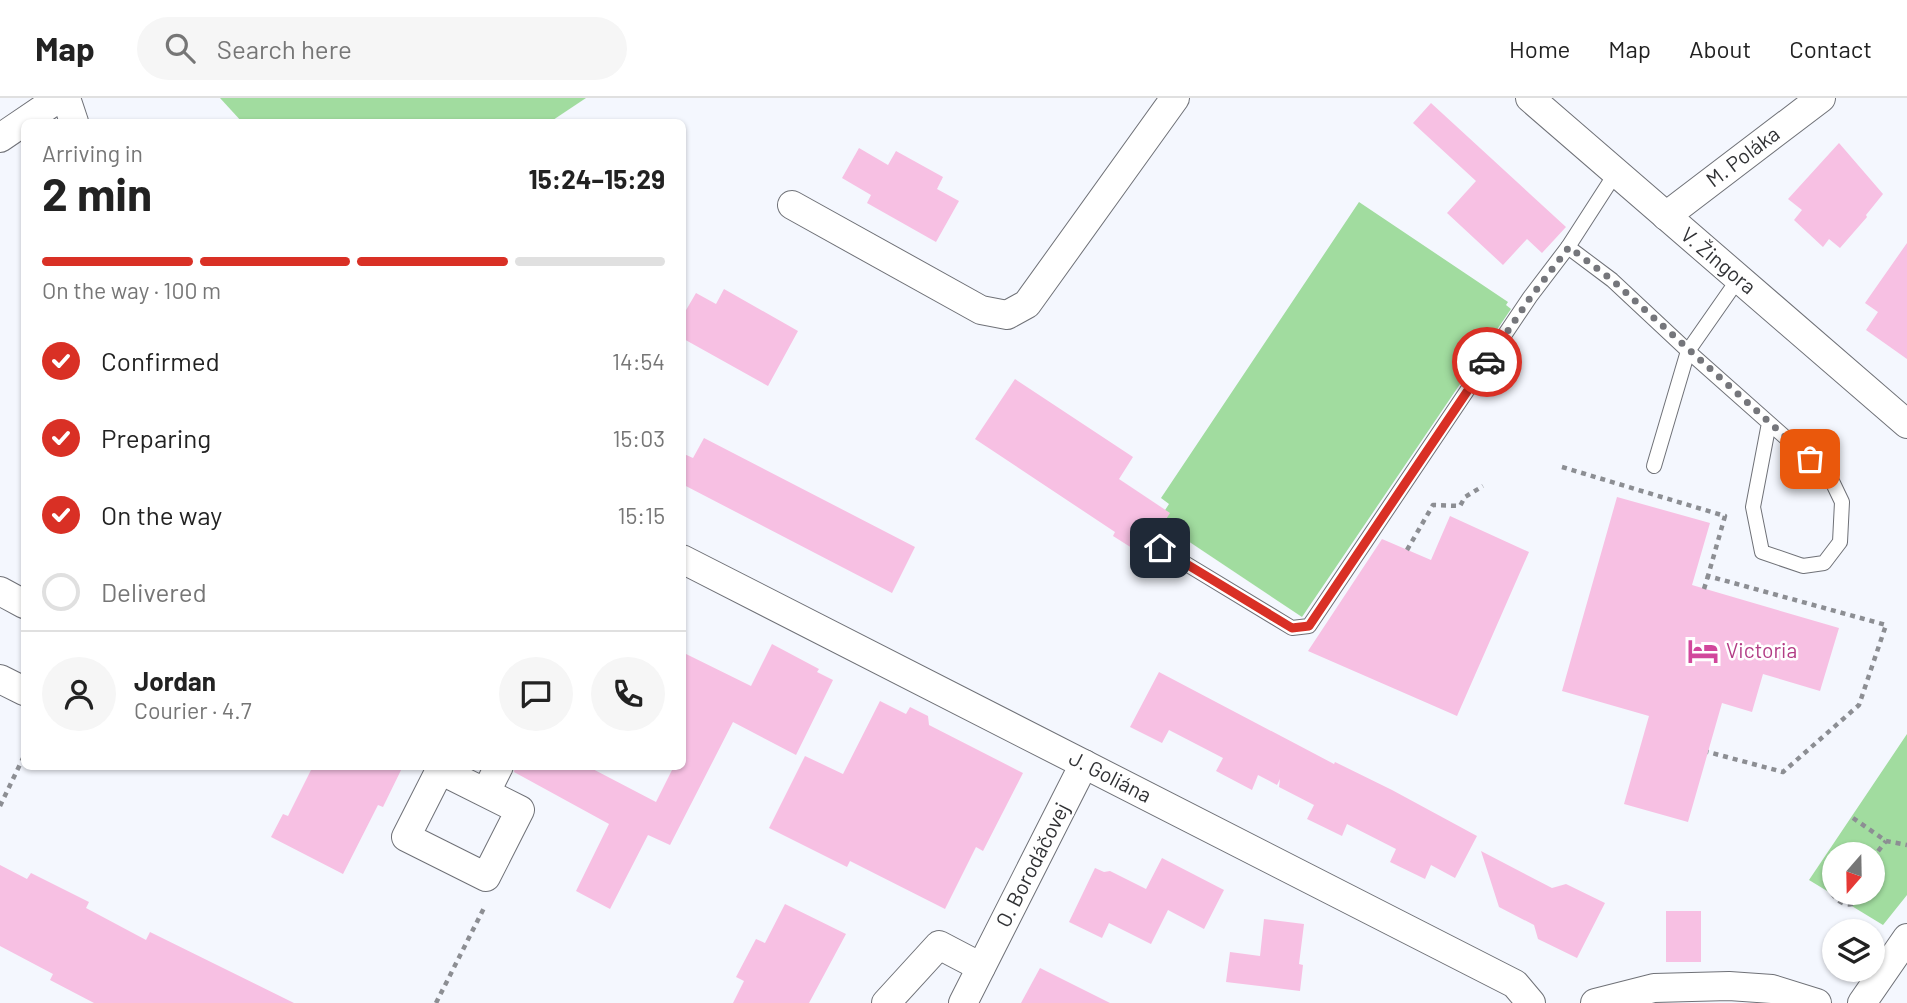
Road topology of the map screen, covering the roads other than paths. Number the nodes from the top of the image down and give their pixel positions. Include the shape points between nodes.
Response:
1 (59, 98) edge
2 (66, 98) edge
3 (1175, 98) edge
4 (1530, 98) edge
5 (1821, 98) edge
6 (28, 119) edge
7 (73, 119) edge
8 (21, 124) edge
9 (0, 138) edge
10 (1617, 171) junction
11 (792, 205) dead end
12 (1666, 216) junction
13 (1569, 247) junction
14 (1739, 278) junction
15 (1688, 351) junction
16 (1769, 423) junction
17 (1907, 424) edge
18 (1654, 466) dead end
19 (1160, 548) dead end
20 (686, 561) edge
21 (0, 591) edge
22 (21, 602) edge
23 (0, 679) edge
24 (21, 690) edge
25 (1084, 764) junction
26 (497, 770) edge
27 (486, 792) junction
28 (1907, 938) edge
29 (981, 967) junction
30 (886, 1003) edge
31 (962, 1003) edge
32 (1531, 1003) edge
33 (1595, 1003) edge
34 (1816, 1003) edge
35 (1862, 1003) edge

1 - 6 street
2 - 7 street
3 - 11 street via 1027,304 1007,316 981,310
4 - 10 street, V. Žingora
5 - 12 street, M. Poláka
8 - 9 street
10 - 12 street, V. Žingora
10 - 13 lane
12 - 14 street, V. Žingora
13 - 15 lane
13 - 19 lane via 1309,626 1292,628
14 - 15 lane
14 - 17 street, V. Žingora
15 - 16 lane
15 - 18 lane
16 - 16 lane via 1830,477 1842,502 1840,542 1824,563 1803,566 1762,552 1754,507
20 - 25 street, J. Goliána
21 - 22 street
23 - 24 street
25 - 29 street, O. Borodáčovej
25 - 32 street, J. Goliána via 1515,984
26 - 27 street
27 - 27 street via 520,810 486,877 406,837 440,770
28 - 35 street
29 - 30 street via 939,945
29 - 31 street, O. Borodáčovej
33 - 34 street via 1654,988 1729,986 1772,989

